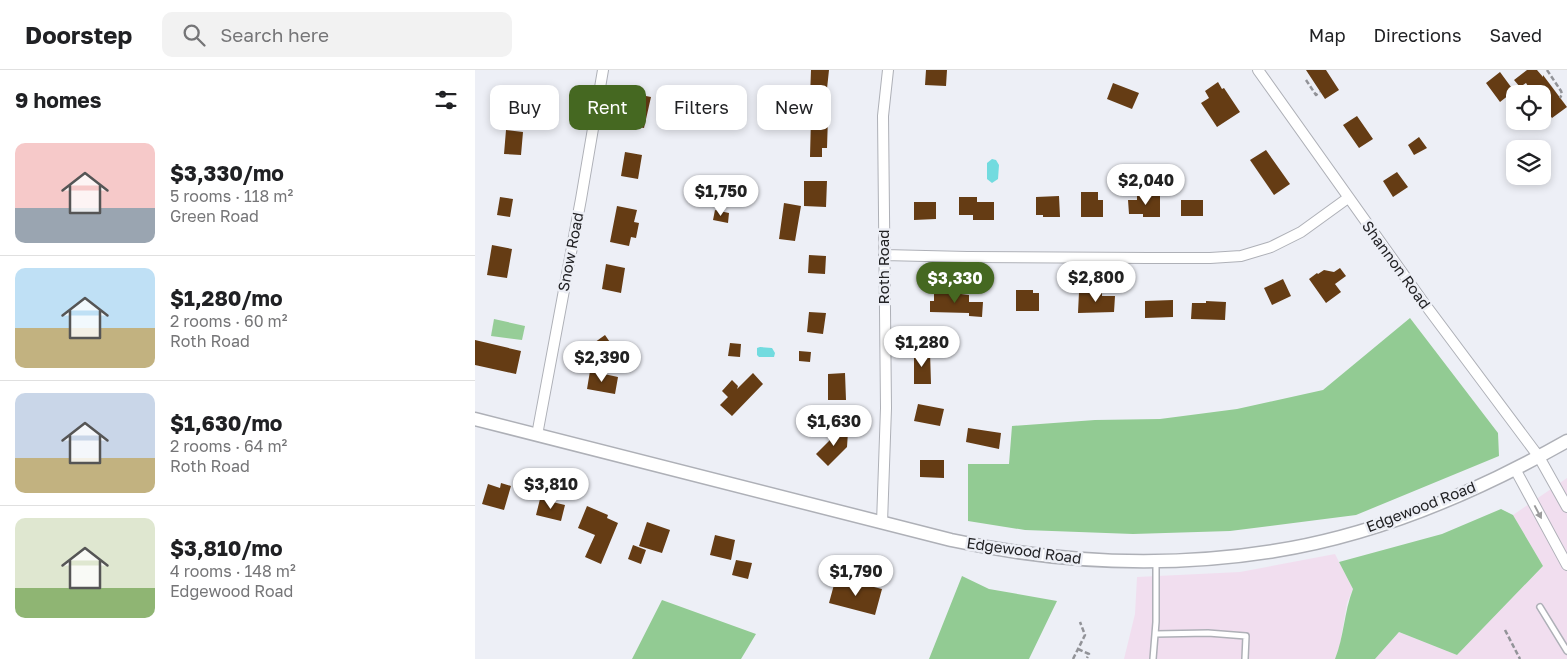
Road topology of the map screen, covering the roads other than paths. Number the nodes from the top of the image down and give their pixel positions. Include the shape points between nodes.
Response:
1 (603, 70) edge
2 (888, 70) edge
3 (1258, 70) edge
4 (1348, 198) junction
5 (884, 255) junction
6 (475, 419) edge
7 (537, 434) junction
8 (1567, 440) edge
9 (1539, 457) junction
10 (1515, 469) junction
11 (1567, 507) edge
12 (882, 524) junction
13 (1156, 561) junction
14 (1567, 565) edge
15 (1540, 607) dead end
16 (1156, 634) junction
17 (1567, 651) edge
18 (1153, 659) edge
19 (1245, 659) edge

1 - 7 street, Snow Road
2 - 5 street, Roth Road via 883,116
3 - 4 street, Shannon Road
4 - 5 street via 1301,232 1241,256
4 - 9 street, Shannon Road
5 - 12 street, Roth Road via 886,408
6 - 7 street, Edgewood Road
7 - 12 street, Edgewood Road
8 - 9 street, Edgewood Road
9 - 10 street, Edgewood Road
9 - 11 street, Shannon Road
10 - 13 street, Edgewood Road via 1392,521 1314,543 1275,551
10 -> 14 street
12 - 13 street, Edgewood Road via 976,546 1041,556
13 - 16 lane
15 - 17 lane
16 - 18 lane
16 - 19 lane via 1246,636

